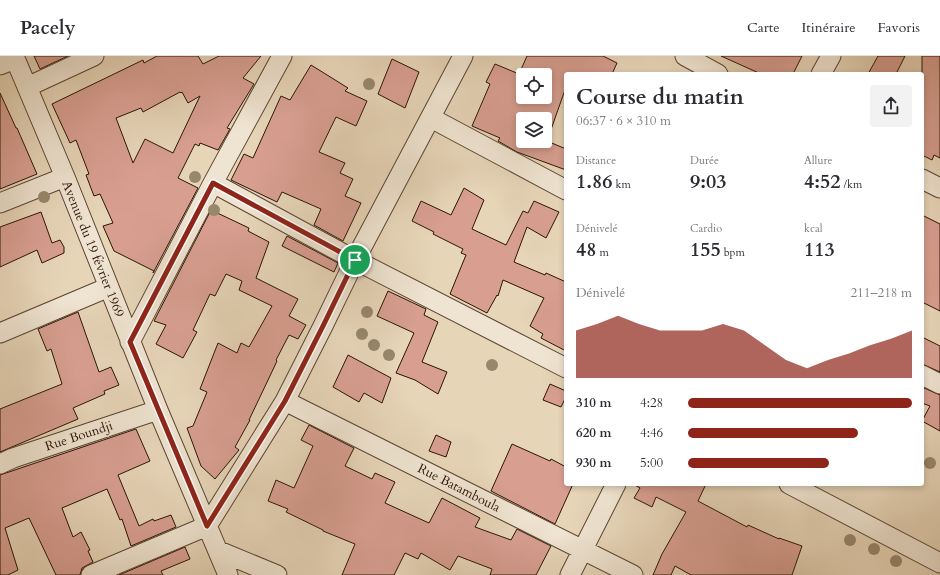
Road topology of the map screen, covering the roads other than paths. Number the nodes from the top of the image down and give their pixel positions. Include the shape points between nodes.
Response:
1 (94, 56) edge
2 (282, 56) edge
3 (463, 56) edge
4 (685, 56) edge
5 (831, 56) edge
6 (10, 60) edge
7 (714, 72) edge
8 (823, 72) edge
9 (26, 87) junction
10 (430, 118) junction
11 (65, 177) junction
12 (924, 180) edge
13 (213, 183) junction
14 (940, 188) edge
15 (564, 189) edge
16 (0, 203) edge
17 (355, 260) junction
18 (109, 287) junction
19 (0, 333) edge
20 (130, 342) junction
21 (564, 367) edge
22 (924, 375) edge
23 (940, 384) edge
24 (285, 401) junction
25 (158, 410) junction
26 (0, 464) edge
27 (615, 486) edge
28 (793, 486) edge
29 (207, 526) junction
30 (583, 550) junction
31 (218, 551) junction
32 (936, 562) edge
33 (91, 575) edge
34 (228, 575) edge
35 (278, 575) edge
36 (570, 575) edge
37 (633, 575) edge

1 - 9 street
2 - 13 street
3 - 10 street
4 - 7 street
5 - 8 street
6 - 9 street, Avenue du 19 février 1969
9 - 11 street, Avenue du 19 février 1969
10 - 15 street
10 - 17 street
11 - 16 street
11 - 18 street, Avenue du 19 février 1969
12 - 14 street
13 - 17 street
13 - 20 street
17 - 21 street
17 - 24 street
18 - 19 street
18 - 20 street, Avenue du 19 février 1969
20 - 25 street, Avenue du 19 février 1969
22 - 23 street
24 - 29 street
24 - 30 street, Rue Batamboula
25 - 26 street, Rue Boundji
25 - 29 street, Avenue du 19 février 1969
27 - 30 street
28 - 32 street
29 - 31 street, Avenue du 19 février 1969
29 - 33 street
30 - 36 street
30 - 37 street, Rue Batamboula
31 - 34 street, Avenue du 19 février 1969
31 - 35 street

